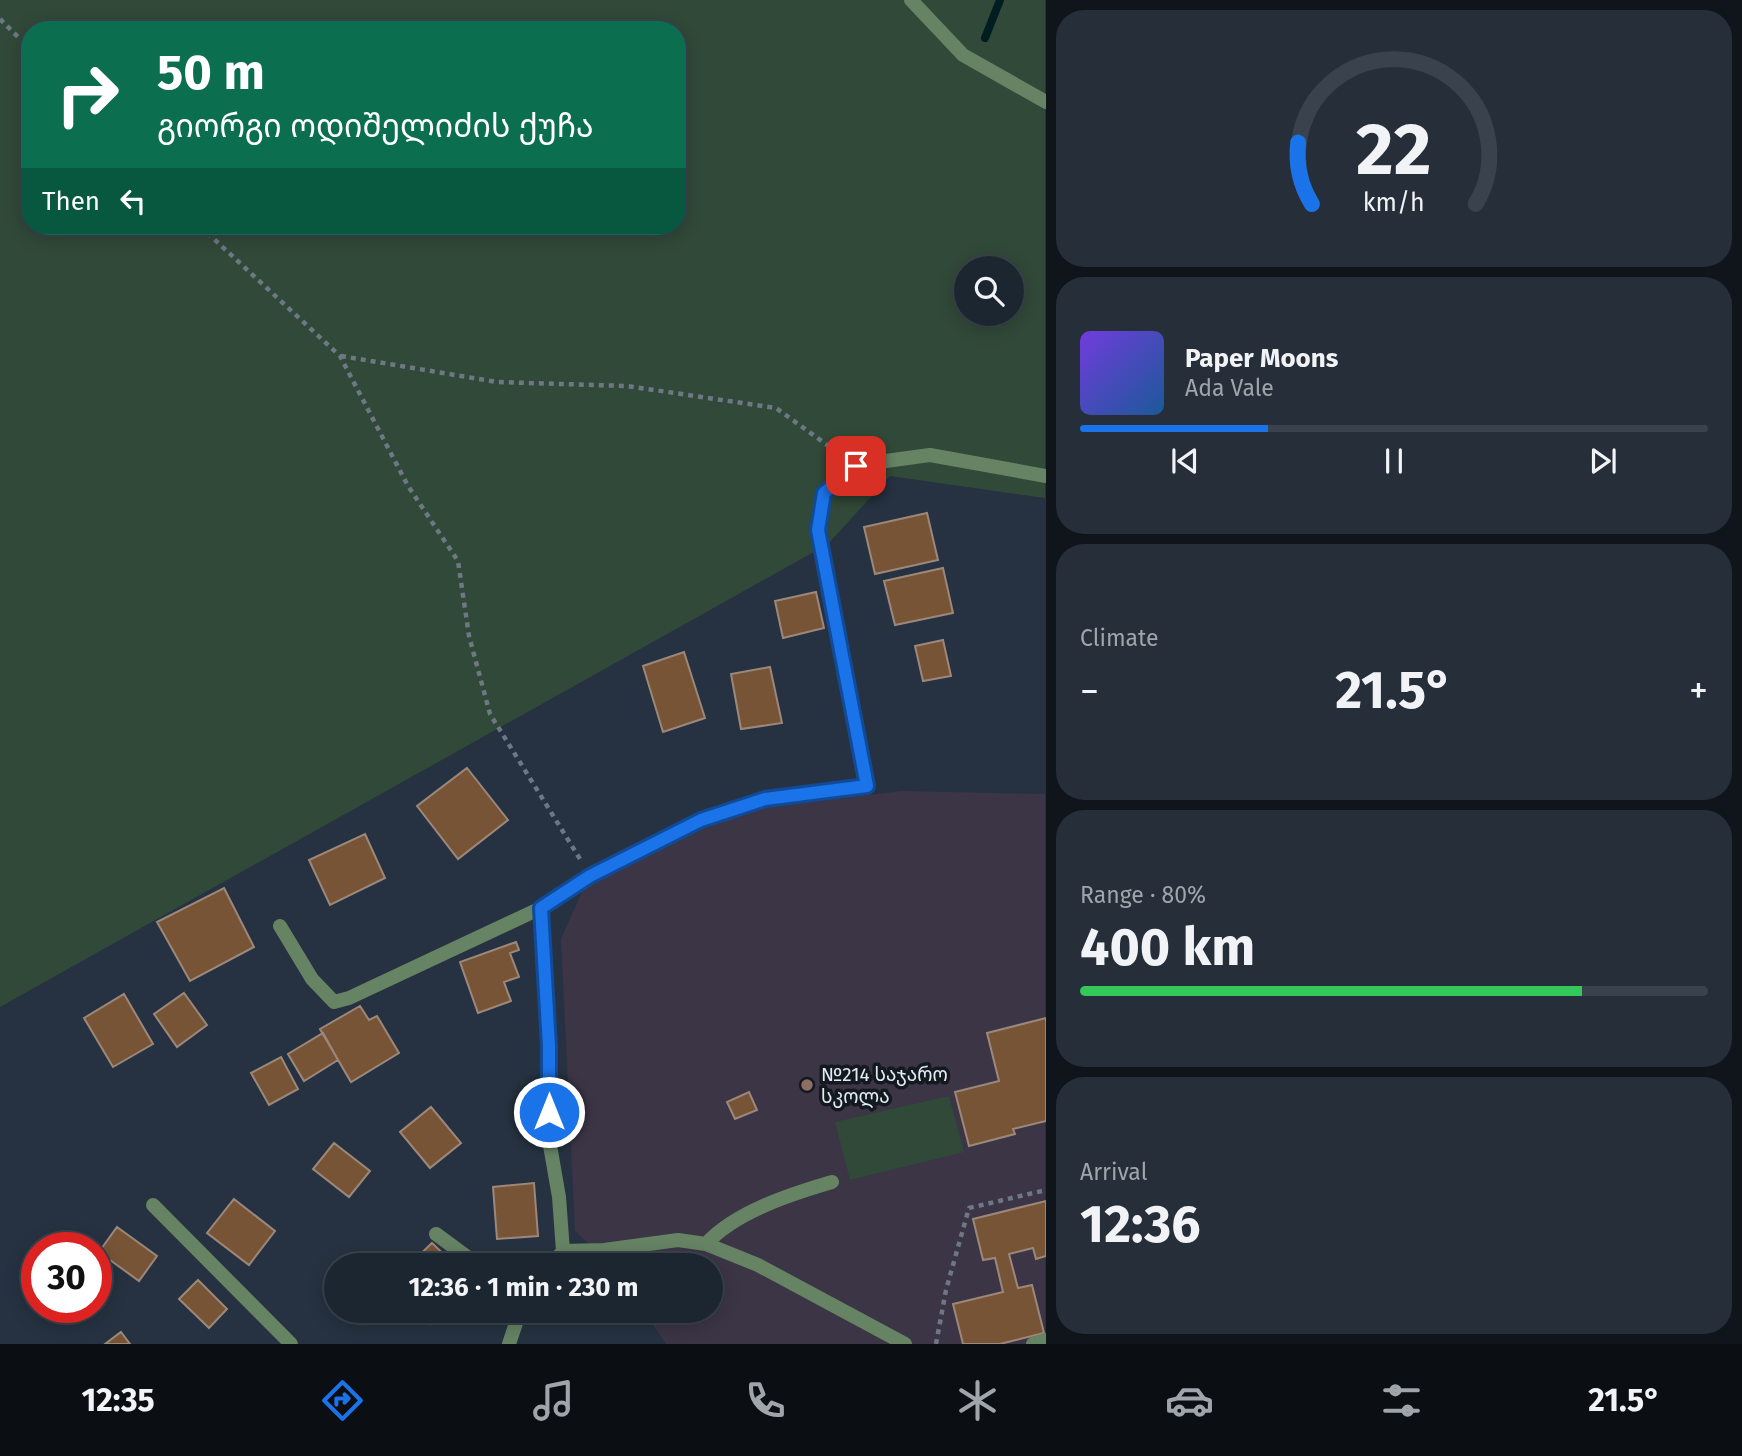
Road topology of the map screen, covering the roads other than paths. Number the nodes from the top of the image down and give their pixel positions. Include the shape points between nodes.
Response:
1 (911, 0) edge
2 (1045, 102) edge
3 (1045, 476) edge
4 (541, 908) junction
5 (281, 926) dead end
6 (832, 1182) dead end
7 (153, 1205) dead end
8 (436, 1234) dead end
9 (706, 1244) junction
10 (562, 1251) joint
11 (462, 1253) edge
12 (516, 1323) edge
13 (1045, 1340) edge
14 (291, 1344) edge
15 (509, 1344) edge
16 (905, 1344) edge
17 (1033, 1344) edge

1 - 2 street via 963,55
3 - 4 street via 930,455 856,466 824,493 818,530 867,786 765,799 701,820 590,876
4 - 5 street via 334,1002 312,979
4 - 10 street via 549,1046 548,1134
6 - 9 street via 790,1194 719,1230
7 - 14 street
8 - 11 street
9 - 10 street via 678,1240
9 - 16 street via 758,1265
12 - 15 street
13 - 17 street

